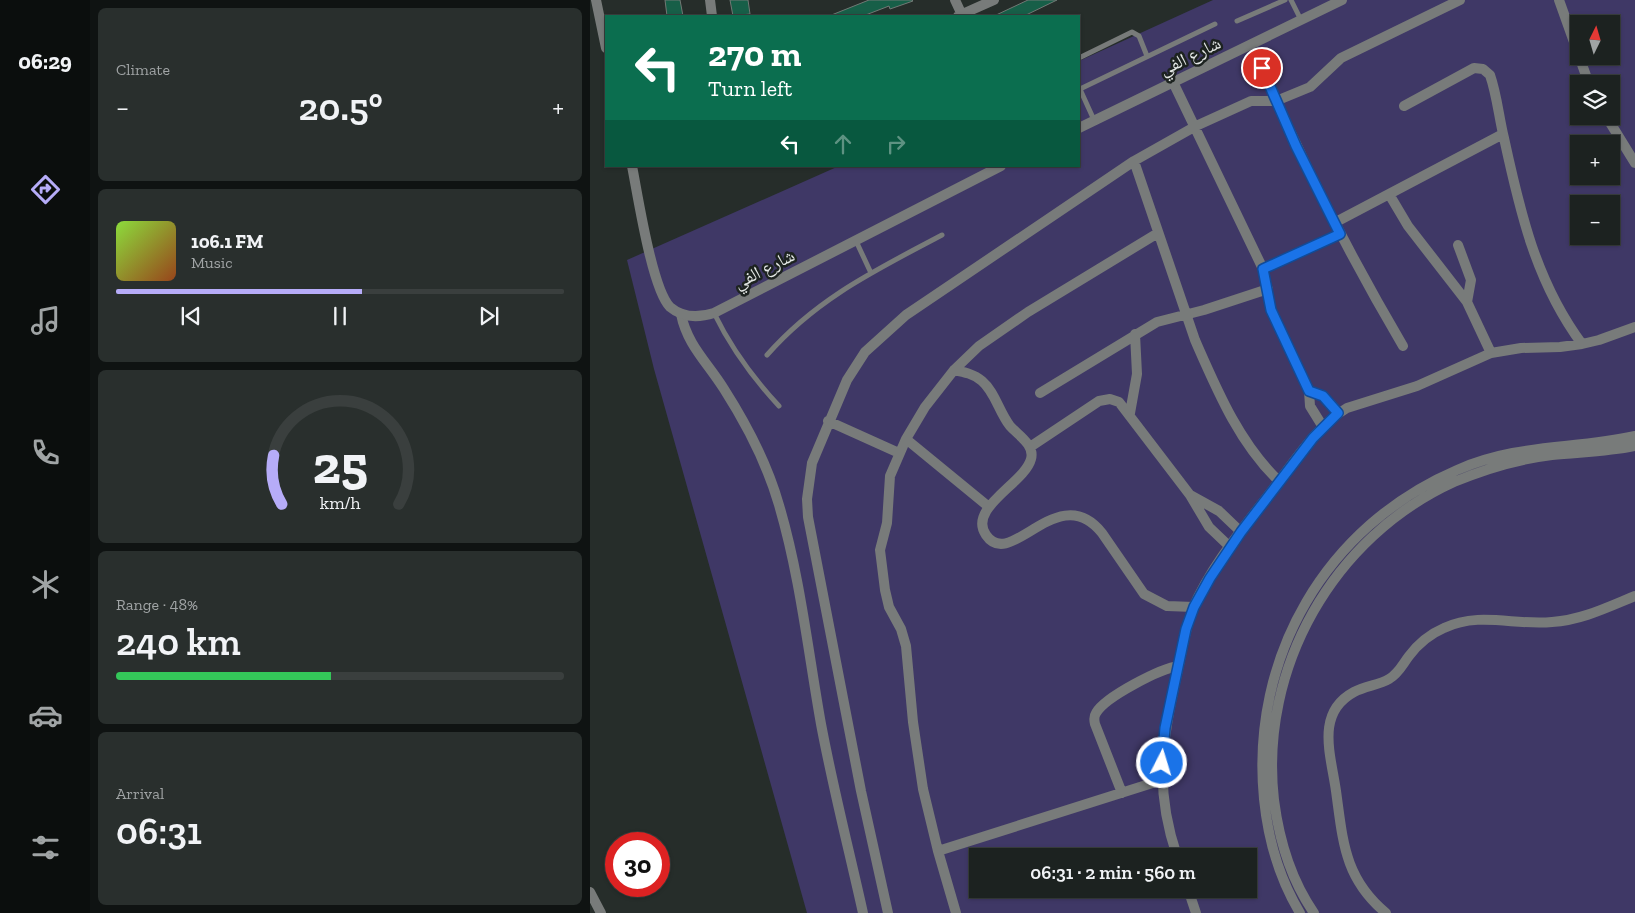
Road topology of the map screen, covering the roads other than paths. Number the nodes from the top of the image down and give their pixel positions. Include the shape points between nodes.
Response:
1 (596, 0) edge
2 (710, 0) edge
3 (955, 0) edge
4 (994, 0) edge
5 (1285, 0) edge
6 (1291, 0) edge
7 (1342, 0) edge
8 (1460, 0) edge
9 (1559, 0) edge
10 (712, 15) edge
11 (960, 15) edge
12 (1301, 20) junction
13 (1237, 21) dead end
14 (1215, 24) dead end
15 (1570, 31) edge
16 (605, 43) edge
17 (1147, 56) junction
18 (1080, 58) edge
19 (1262, 68) dead end
20 (1173, 82) junction
21 (1080, 87) edge
22 (1080, 89) edge
23 (1276, 101) junction
24 (1404, 106) dead end
25 (1094, 121) junction
26 (1612, 125) edge
27 (1196, 126) junction
28 (1080, 128) edge
29 (1503, 134) junction
30 (1134, 162) junction
31 (1635, 163) edge
32 (632, 167) edge
33 (999, 167) edge
34 (1389, 194) junction
35 (1334, 223) junction
36 (1158, 233) junction
37 (1340, 234) junction
38 (942, 235) dead end
39 (856, 241) junction
40 (1458, 245) dead end
41 (1263, 269) junction
42 (871, 273) junction
43 (1268, 289) junction
44 (1466, 302) junction
45 (714, 313) junction
46 (681, 314) junction
47 (1186, 315) junction
48 (1635, 327) edge
49 (1135, 334) junction
50 (1582, 344) junction
51 (1403, 346) dead end
52 (1491, 353) junction
53 (767, 355) dead end
54 (954, 370) junction
55 (1309, 391) junction
56 (1040, 393) dead end
57 (778, 406) dead end
58 (1130, 413) junction
59 (1338, 413) junction
60 (828, 421) junction
61 (1322, 427) junction
62 (1635, 436) edge
63 (906, 439) junction
64 (1635, 446) edge
65 (1030, 447) junction
66 (899, 453) junction
67 (1279, 481) junction
68 (1190, 494) junction
69 (989, 507) junction
70 (1241, 532) junction
71 (1230, 547) junction
72 (1635, 596) edge
73 (1194, 607) junction
74 (1179, 666) junction
75 (1162, 780) junction
76 (1122, 793) junction
77 (1175, 848) edge
78 (938, 850) junction
79 (590, 892) edge
80 (1191, 898) edge
81 (601, 913) edge
82 (863, 913) edge
83 (888, 913) edge
84 (956, 913) edge
85 (1196, 913) edge
86 (1300, 913) edge
87 (1314, 913) edge
88 (1386, 913) edge

1 - 16 street
2 - 10 street
3 - 11 street
4 - 11 street
5 - 13 lane
6 - 12 lane
7 - 12 street, شارع الفي
8 - 23 street via 1341,58 1316,84
9 - 15 street
12 - 20 street, شارع الفي
14 - 17 lane
17 - 18 lane via 1139,36 1132,32
17 - 21 lane
19 - 23 street
20 - 25 street, شارع الفي
20 - 27 street
22 - 25 lane
23 - 27 street via 1255,100
23 - 35 street
24 - 29 street via 1470,70 1483,69 1491,79
25 - 28 street, شارع الفي
26 - 31 street
27 - 30 street
27 - 41 street
29 - 34 street
29 - 50 street via 1521,212 1537,262 1557,305
30 - 36 street
30 - 60 street via 899,321 865,352 855,366
32 - 46 street via 657,286 671,307
33 - 39 street, شارع الفي
34 - 35 street
34 - 44 street via 1408,226
35 - 37 street
36 - 47 street
36 - 54 street via 1010,324 979,346
37 - 41 street
37 - 51 street
38 - 42 lane
39 - 42 lane
39 - 45 street, شارع الفي
40 - 44 street via 1471,280
41 - 43 street
42 - 53 lane via 819,305
43 - 47 street
43 - 55 street via 1271,310
44 - 52 street
45 - 46 street, شارع الفي via 702,317
45 - 57 lane via 739,358
46 - 82 street via 689,340 746,423 779,504 827,755
47 - 49 street via 1157,322
47 - 67 street via 1235,422 1256,456
48 - 50 street
49 - 56 street
49 - 58 street via 1137,374
50 - 52 street
52 - 59 street via 1417,386 1356,404
54 - 63 street via 925,407
54 - 65 street via 974,376 986,385 1008,424
55 - 59 street via 1323,396
55 - 61 street via 1310,406
58 - 65 street via 1119,402 1102,400
58 - 68 street
59 - 61 street
60 - 66 street
60 - 83 street via 812,464 808,517
61 - 67 street
62 - 86 street via 1517,451 1456,470 1417,491 1382,516 1351,544 1318,583 1298,615 1282,651 1269,697 1262,744 1269,830 1280,873
63 - 66 street
63 - 69 street
64 - 87 street via 1531,459 1453,483 1417,502 1384,526 1354,554 1327,589 1288,666 1277,708 1273,749 1273,787 1283,843 1295,879
65 - 69 street via 1030,462
66 - 78 street via 888,485 888,516 880,558 886,599 906,646 917,756
67 - 70 street
68 - 70 street via 1219,511
68 - 71 street via 1202,517
69 - 73 street via 983,516 982,526 986,536 999,544 1012,543 1057,517 1084,518 1102,532 1144,594 1167,606
70 - 71 street
71 - 73 street
72 - 88 street via 1567,620 1540,623 1477,618 1455,623 1425,640 1394,676 1352,693 1335,709 1328,722 1329,742 1344,849 1359,884
73 - 74 street
74 - 75 street via 1165,728
74 - 76 street via 1148,676 1096,713 1095,724
75 - 76 street
75 - 77 street via 1166,815
76 - 78 street
78 - 84 street
79 - 81 street
80 - 85 street

